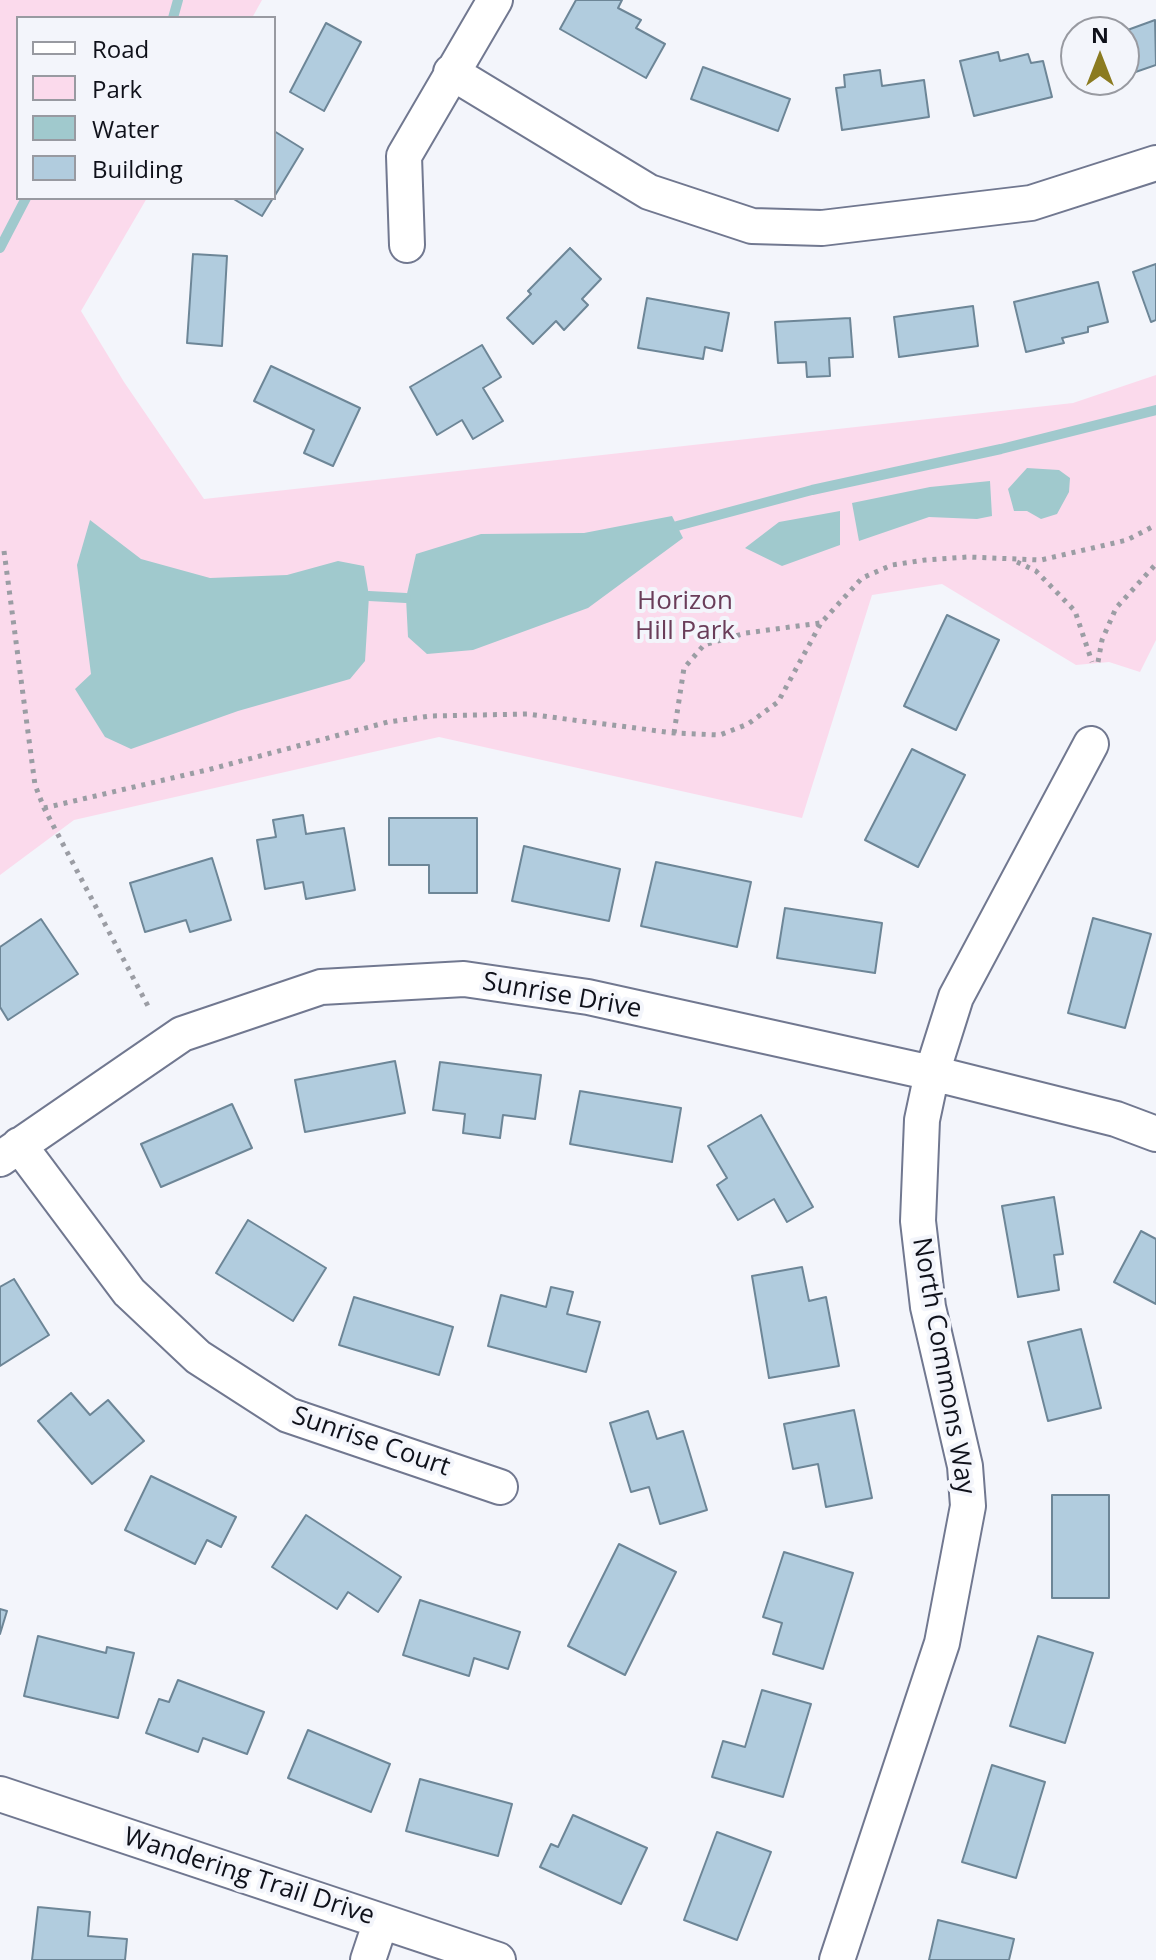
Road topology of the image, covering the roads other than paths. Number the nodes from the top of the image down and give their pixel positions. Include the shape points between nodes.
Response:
1 (495, 0) edge
2 (451, 72) junction
3 (1156, 163) edge
4 (407, 245) dead end
5 (1091, 744) dead end
6 (932, 1073) junction
7 (1156, 1134) edge
8 (10, 1152) edge
9 (500, 1487) dead end
10 (0, 1794) edge
11 (381, 1921) junction
12 (368, 1960) edge
13 (498, 1960) edge
14 (837, 1960) edge

1 - 2 street
2 - 3 street via 649,192 752,226 822,228 1031,203
2 - 4 street via 404,156
5 - 6 street, North Commons Way via 956,997
6 - 7 street, Sunrise Drive
6 - 8 street, Sunrise Drive via 588,997 464,979 321,987 182,1034
6 - 14 street, North Commons Way via 922,1120 918,1221 928,1307 965,1466 968,1506 942,1643
8 - 9 street, Sunrise Court via 129,1292 198,1357 288,1415
10 - 11 street, Wandering Trail Drive
11 - 12 street
11 - 13 street, Wandering Trail Drive

